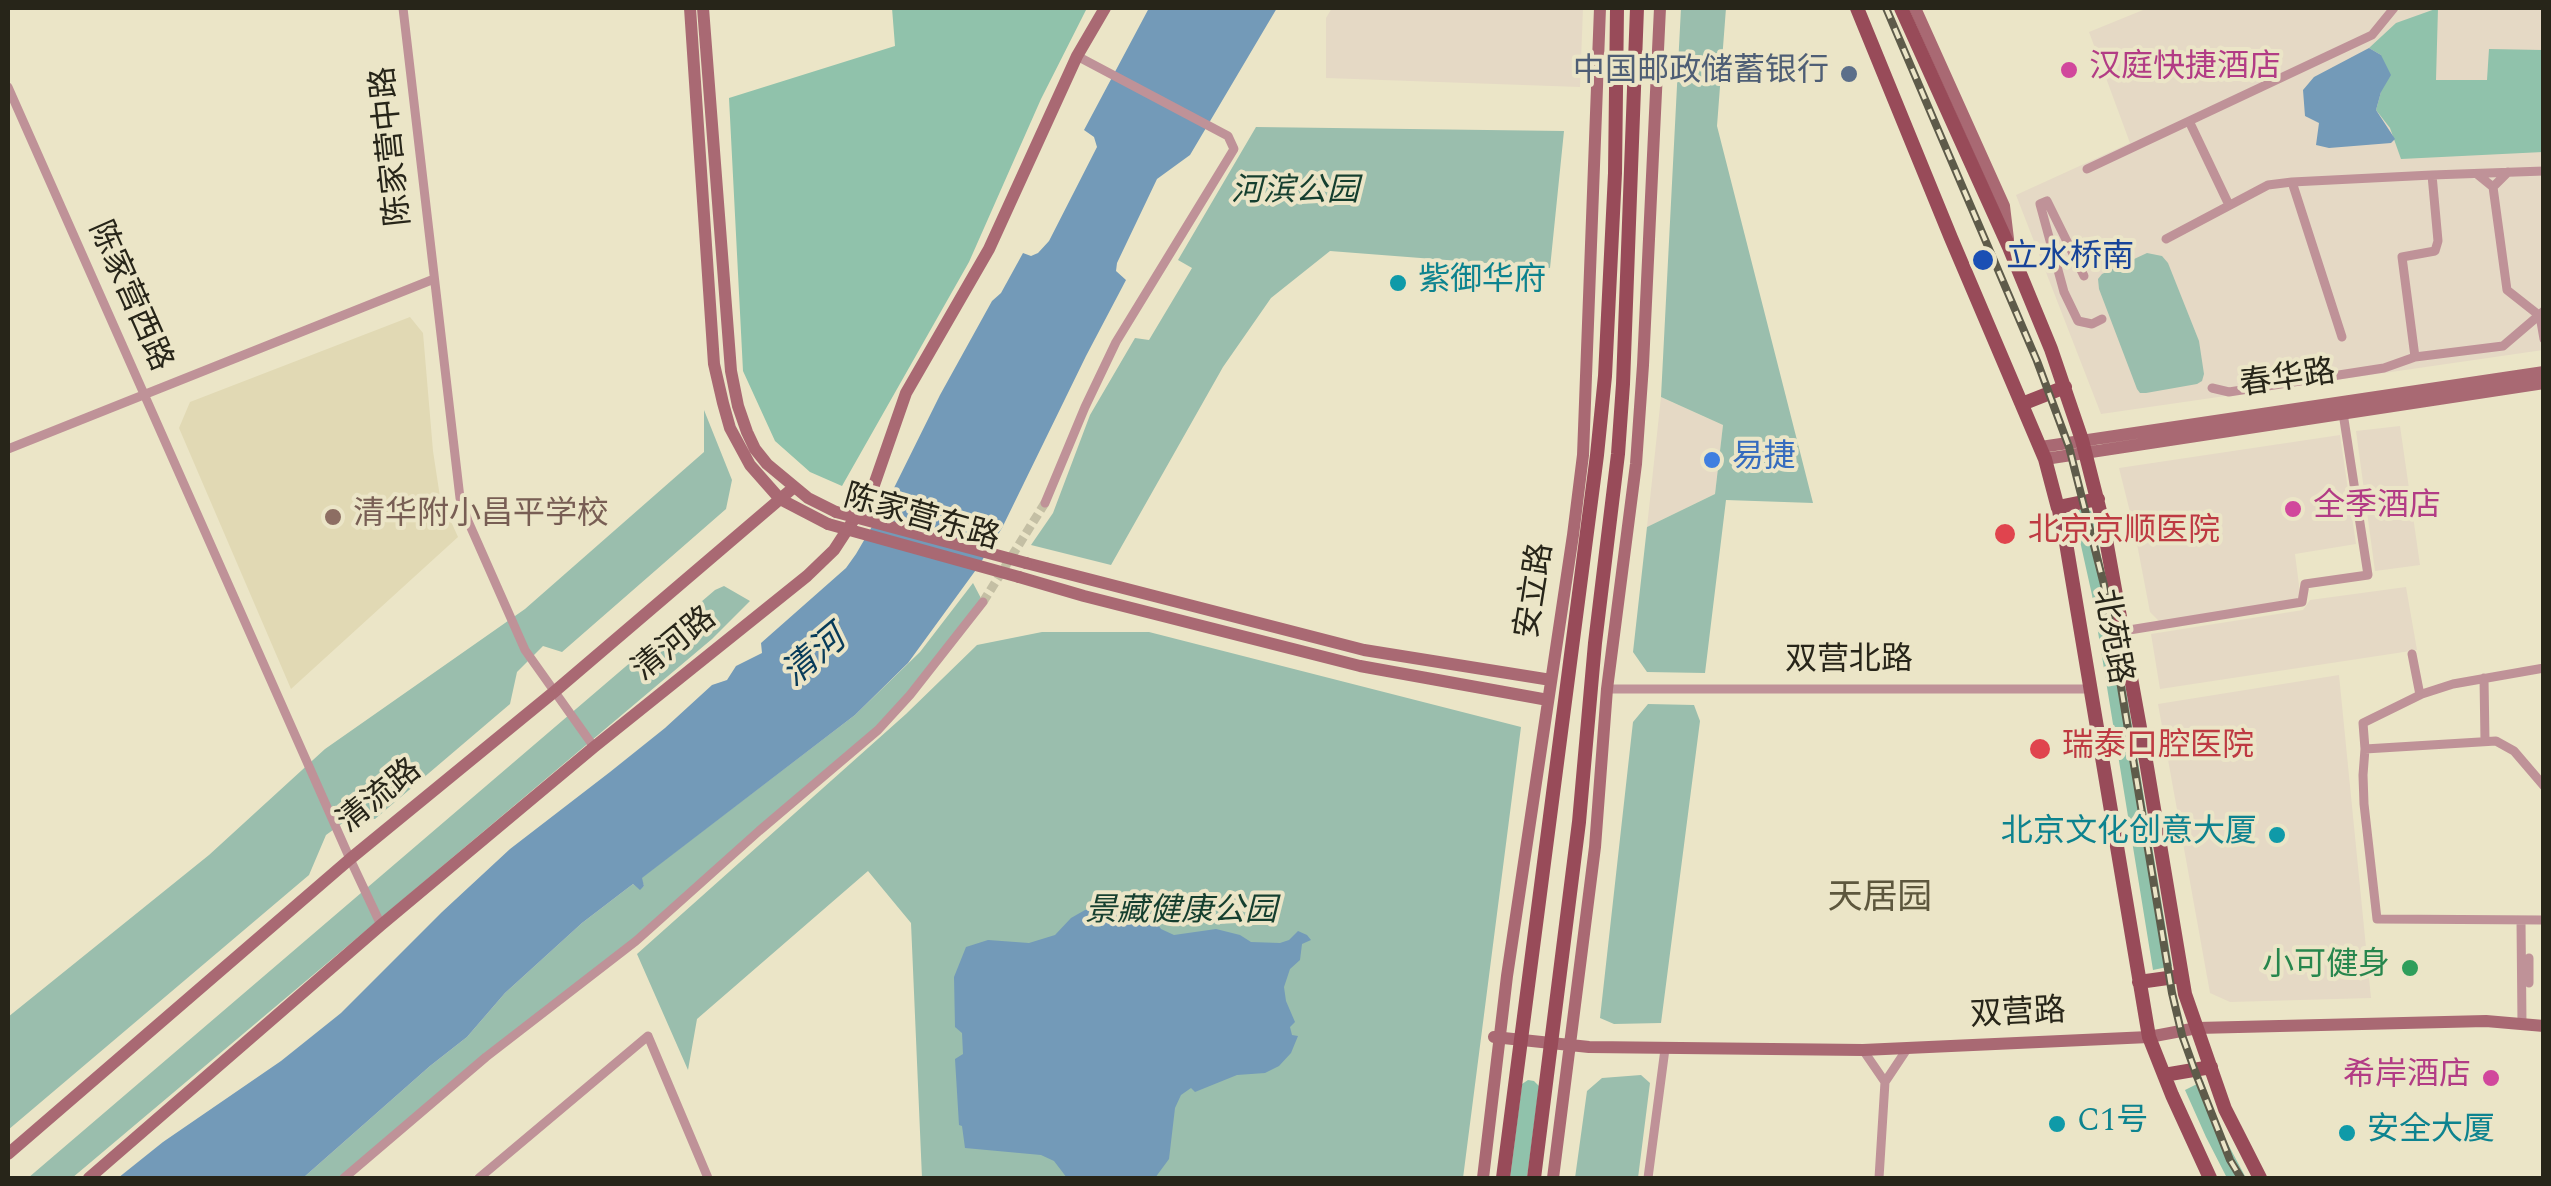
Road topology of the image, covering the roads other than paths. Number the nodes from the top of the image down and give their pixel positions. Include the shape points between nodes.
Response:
1 (403, 8) edge
2 (690, 8) edge
3 (704, 8) edge
4 (1106, 8) edge
5 (1600, 8) edge
6 (1617, 8) edge
7 (1637, 8) edge
8 (1660, 8) edge
9 (1857, 8) edge
10 (1901, 8) edge
11 (1915, 8) edge
12 (2394, 8) edge
13 (1077, 56) junction
14 (8, 86) edge
15 (2189, 121) junction
16 (2087, 169) dead end
17 (2544, 171) edge
18 (2508, 172) junction
19 (2476, 173) junction
20 (2432, 175) junction
21 (2292, 182) junction
22 (2493, 187) junction
23 (2230, 205) junction
24 (2166, 239) dead end
25 (2009, 246) junction
26 (2084, 276) dead end
27 (434, 279) junction
28 (2542, 314) edge
29 (2102, 318) dead end
30 (2342, 337) dead end
31 (2544, 339) edge
32 (2415, 357) junction
33 (2544, 372) edge
34 (2544, 383) edge
35 (2065, 388) junction
36 (2212, 388) dead end
37 (144, 394) junction
38 (2022, 404) junction
39 (2343, 413) junction
40 (2084, 446) junction
41 (8, 449) edge
42 (2043, 453) junction
43 (793, 488) junction
44 (780, 499) junction
45 (2098, 500) junction
46 (1046, 503) tunnel mouth
47 (2058, 507) junction
48 (832, 518) junction
49 (983, 602) tunnel mouth
50 (2123, 631) junction
51 (2412, 654) dead end
52 (2544, 668) edge
53 (2484, 678) junction
54 (1551, 680) junction
55 (2091, 688) junction
56 (1607, 689) junction
57 (554, 692) junction
58 (2420, 695) junction
59 (1548, 700) junction
60 (2485, 742) junction
61 (594, 746) junction
62 (2365, 750) junction
63 (2544, 786) edge
64 (350, 859) junction
65 (2521, 920) junction
66 (2544, 920) edge
67 (381, 925) junction
68 (2529, 958) dead end
69 (2182, 976) junction
70 (2138, 982) junction
71 (2529, 983) dead end
72 (2522, 1024) junction
73 (2544, 1026) edge
74 (2197, 1028) junction
75 (2149, 1037) junction
76 (1497, 1038) junction
77 (1520, 1041) junction
78 (1552, 1044) junction
79 (1570, 1046) junction
80 (1665, 1049) junction
81 (1907, 1049) junction
82 (1863, 1050) junction
83 (2210, 1068) junction
84 (2164, 1075) junction
85 (1885, 1082) junction
86 (8, 1154) edge
87 (90, 1178) edge
88 (344, 1178) edge
89 (479, 1178) edge
90 (708, 1178) edge
91 (1484, 1178) edge
92 (1503, 1178) edge
93 (1534, 1178) edge
94 (1553, 1178) edge
95 (1648, 1178) edge
96 (1879, 1178) edge
97 (2210, 1178) edge
98 (2260, 1178) edge

1 - 27 street, 陈家营中路
2 - 44 street, 陈家营东路 via 714,364 730,428
3 - 43 street, 陈家营东路 via 730,371 755,449
4 - 13 street, 清河路
5 - 54 street, 安立路 via 1582,454
6 - 77 main road, 安立路 via 1603,396
7 - 78 main road, 安立路 via 1618,454
8 - 56 street via 1636,464
9 - 38 main road, 北苑路
10 - 25 main road, 北苑路
11 - 25 street, 北苑路 via 2004,206
12 - 15 street via 2372,35
13 - 46 street via 1228,136 1234,149 1116,342
13 - 61 street, 清河路 via 989,249 906,393 874,485 834,550
14 - 37 street, 陈家营西路
15 - 16 street
15 - 23 street
17 - 18 street
18 - 19 street
18 - 22 street
19 - 20 street
19 - 22 street
20 - 21 street
20 - 32 street via 2435,251 2402,257
21 - 23 street via 2268,184
21 - 30 street
22 - 28 street via 2507,290
23 - 24 street
25 - 35 main road, 北苑路
26 - 29 street via 2047,201 2040,204 2078,321
27 - 37 street
27 - 57 street, 陈家营中路 via 460,498 525,650
28 - 31 street
28 - 32 street via 2503,346
32 - 36 street via 2384,368 2228,392
33 - 40 street, 春华路
34 - 39 street, 春华路
35 - 38 main road
35 - 40 main road, 北苑路
37 - 41 street, 陈家营西路
37 - 64 street
38 - 42 main road, 北苑路
39 - 40 street, 春华路
39 - 50 street via 2368,575 2305,584 2302,602
40 - 42 street, 春华路
40 - 45 main road, 北苑路
42 - 47 main road, 北苑路
43 - 44 street, 清流路
43 - 48 street, 陈家营东路
44 - 48 street, 陈家营东路
44 - 57 street, 清流路
45 - 47 main road
45 - 50 main road, 北苑路
47 - 55 main road, 北苑路
48 - 54 street, 陈家营东路, bridge via 1364,650
48 - 59 street, 陈家营东路, bridge via 1084,596 1360,666
49 - 88 street via 878,730 636,941
50 - 69 main road, 北苑路
51 - 58 street
52 - 53 street
53 - 58 street
53 - 60 street
54 - 59 street, 安立路
55 - 56 street, 双营北路
55 - 70 main road, 北苑路
56 - 79 street
57 - 61 street, 陈家营中路
57 - 64 street, 清流路
58 - 62 street via 2364,723
59 - 76 street, 安立路
60 - 62 street
60 - 63 street via 2514,750
61 - 67 street, 清河路
62 - 65 street via 2364,804 2378,919
64 - 67 street
64 - 86 street, 清流路
65 - 66 street
65 - 72 street
67 - 87 street, 清河路
68 - 71 street
69 - 70 main road
69 - 74 main road, 北苑路
70 - 75 main road, 北苑路
72 - 73 street, 双营路
72 - 74 street, 双营路
74 - 75 street, 双营路
74 - 83 main road, 北苑路
75 - 81 street, 双营路
75 - 84 main road, 北苑路
76 - 77 street, 双营路
76 - 91 street, 安立路
77 - 78 street, 双营路
77 - 92 main road, 安立路
78 - 79 street, 双营路
78 - 93 main road, 安立路
79 - 80 street, 双营路
79 - 94 street
80 - 82 street, 双营路
80 - 95 street
81 - 82 street, 双营路
81 - 85 street
82 - 85 street
83 - 84 main road
83 - 98 main road, 北苑路
84 - 97 main road, 北苑路
85 - 96 street
89 - 90 street via 648,1036

